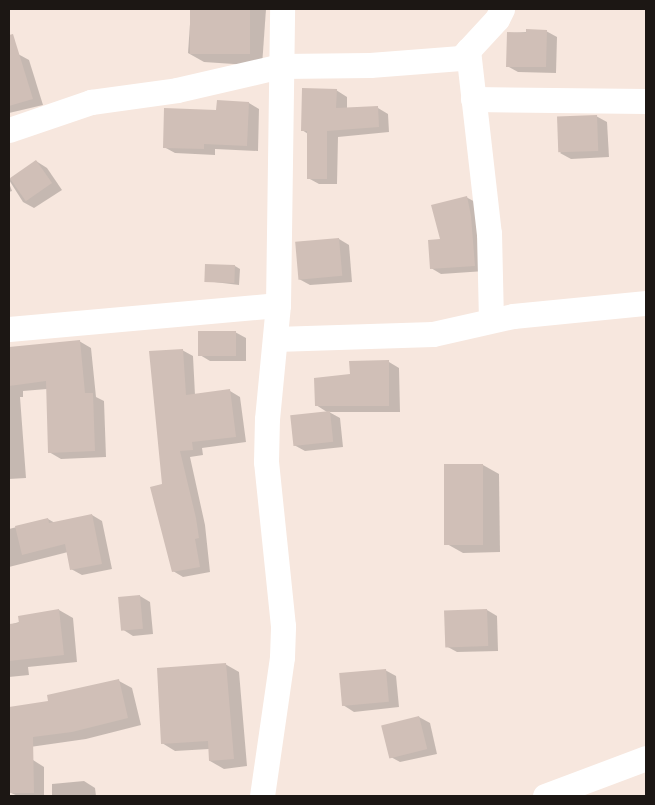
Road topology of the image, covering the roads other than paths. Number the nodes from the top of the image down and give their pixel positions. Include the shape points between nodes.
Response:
1 (282, 9) edge
2 (502, 9) edge
3 (468, 50) junction
4 (281, 66) junction
5 (473, 99) junction
6 (646, 101) edge
7 (9, 130) edge
8 (646, 303) edge
9 (278, 305) junction
10 (491, 320) junction
11 (9, 329) edge
12 (275, 339) junction
13 (646, 758) edge
14 (262, 796) edge
15 (544, 796) edge

1 - 4 street
2 - 3 street via 497,19
3 - 4 street via 461,58 370,65
3 - 5 street
4 - 7 street via 177,90 91,102
4 - 9 street
5 - 6 street
5 - 10 street via 489,233
8 - 10 street
9 - 11 street
9 - 12 street
10 - 12 street via 433,334
12 - 14 street via 266,462 283,626 282,657
13 - 15 street

